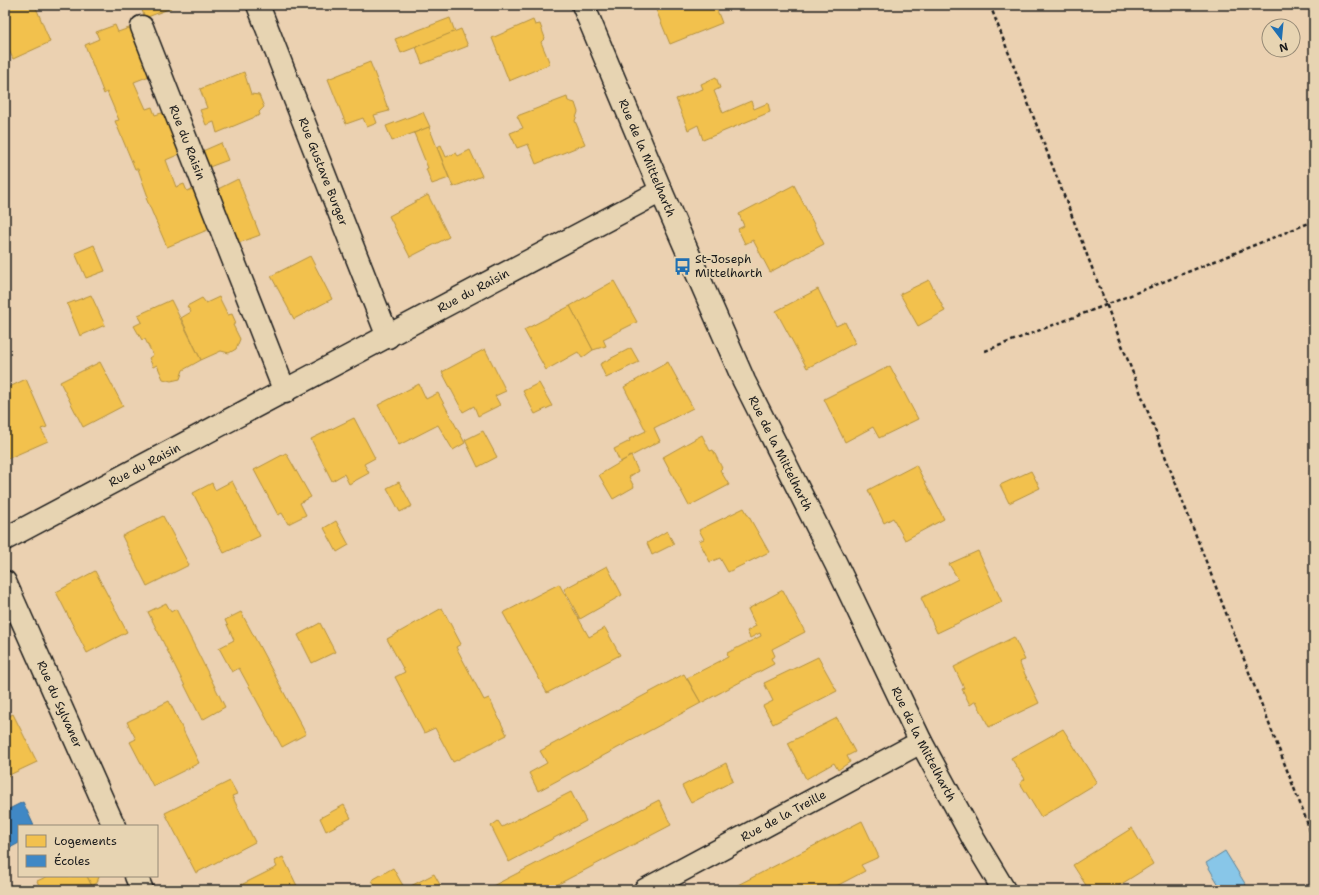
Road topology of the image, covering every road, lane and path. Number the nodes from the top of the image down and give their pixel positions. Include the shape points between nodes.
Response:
1 (258, 5) edge
2 (583, 5) edge
3 (990, 5) edge
4 (142, 27) dead end
5 (661, 192) junction
6 (1314, 220) edge
7 (1106, 305) junction
8 (388, 338) junction
9 (985, 351) dead end
10 (286, 392) junction
11 (5, 540) edge
12 (5, 582) edge
13 (921, 742) junction
14 (114, 825) edge
15 (1314, 844) edge
16 (136, 877) edge
17 (142, 890) edge
18 (645, 890) edge
19 (1004, 890) edge

1 - 8 street, Rue Gustave Burger
2 - 5 street, Rue de la Mittelharth
3 - 7 path
4 - 10 street, Rue du Raisin
5 - 8 street, Rue du Raisin
5 - 13 street, Rue de la Mittelharth via 744,380
6 - 7 path
7 - 9 path
7 - 15 path
8 - 10 street, Rue du Raisin
10 - 11 street, Rue du Raisin
12 - 14 street, Rue du Sylvaner
13 - 18 street, Rue de la Treille
13 - 19 street, Rue de la Mittelharth
16 - 17 street

